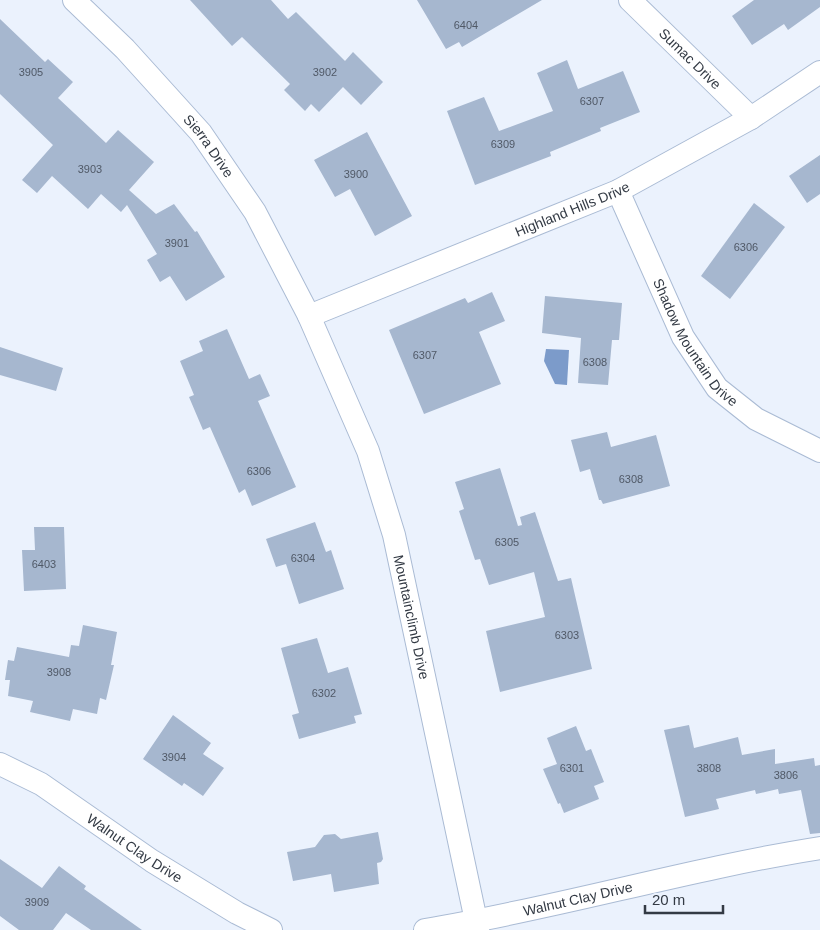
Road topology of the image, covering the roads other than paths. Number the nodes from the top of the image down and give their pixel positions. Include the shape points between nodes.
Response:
1 (74, 0) edge
2 (630, 0) edge
3 (820, 72) edge
4 (751, 118) junction
5 (618, 191) junction
6 (309, 316) junction
7 (820, 450) edge
8 (0, 764) edge
9 (820, 848) edge
10 (477, 926) edge
11 (271, 930) edge
12 (425, 930) edge

1 - 6 street, Sierra Drive via 125,48 201,133 255,212
2 - 4 street, Sumac Drive
3 - 4 street, Highland Hills Drive
4 - 5 street, Highland Hills Drive
5 - 6 street, Highland Hills Drive
5 - 7 street, Shadow Mountain Drive via 683,337 717,388 756,419
6 - 10 street, Mountainclimb Drive via 368,451 394,535
8 - 11 street, Walnut Clay Drive via 41,784 152,862
9 - 10 street, Walnut Clay Drive via 752,859
10 - 12 street, Walnut Clay Drive

